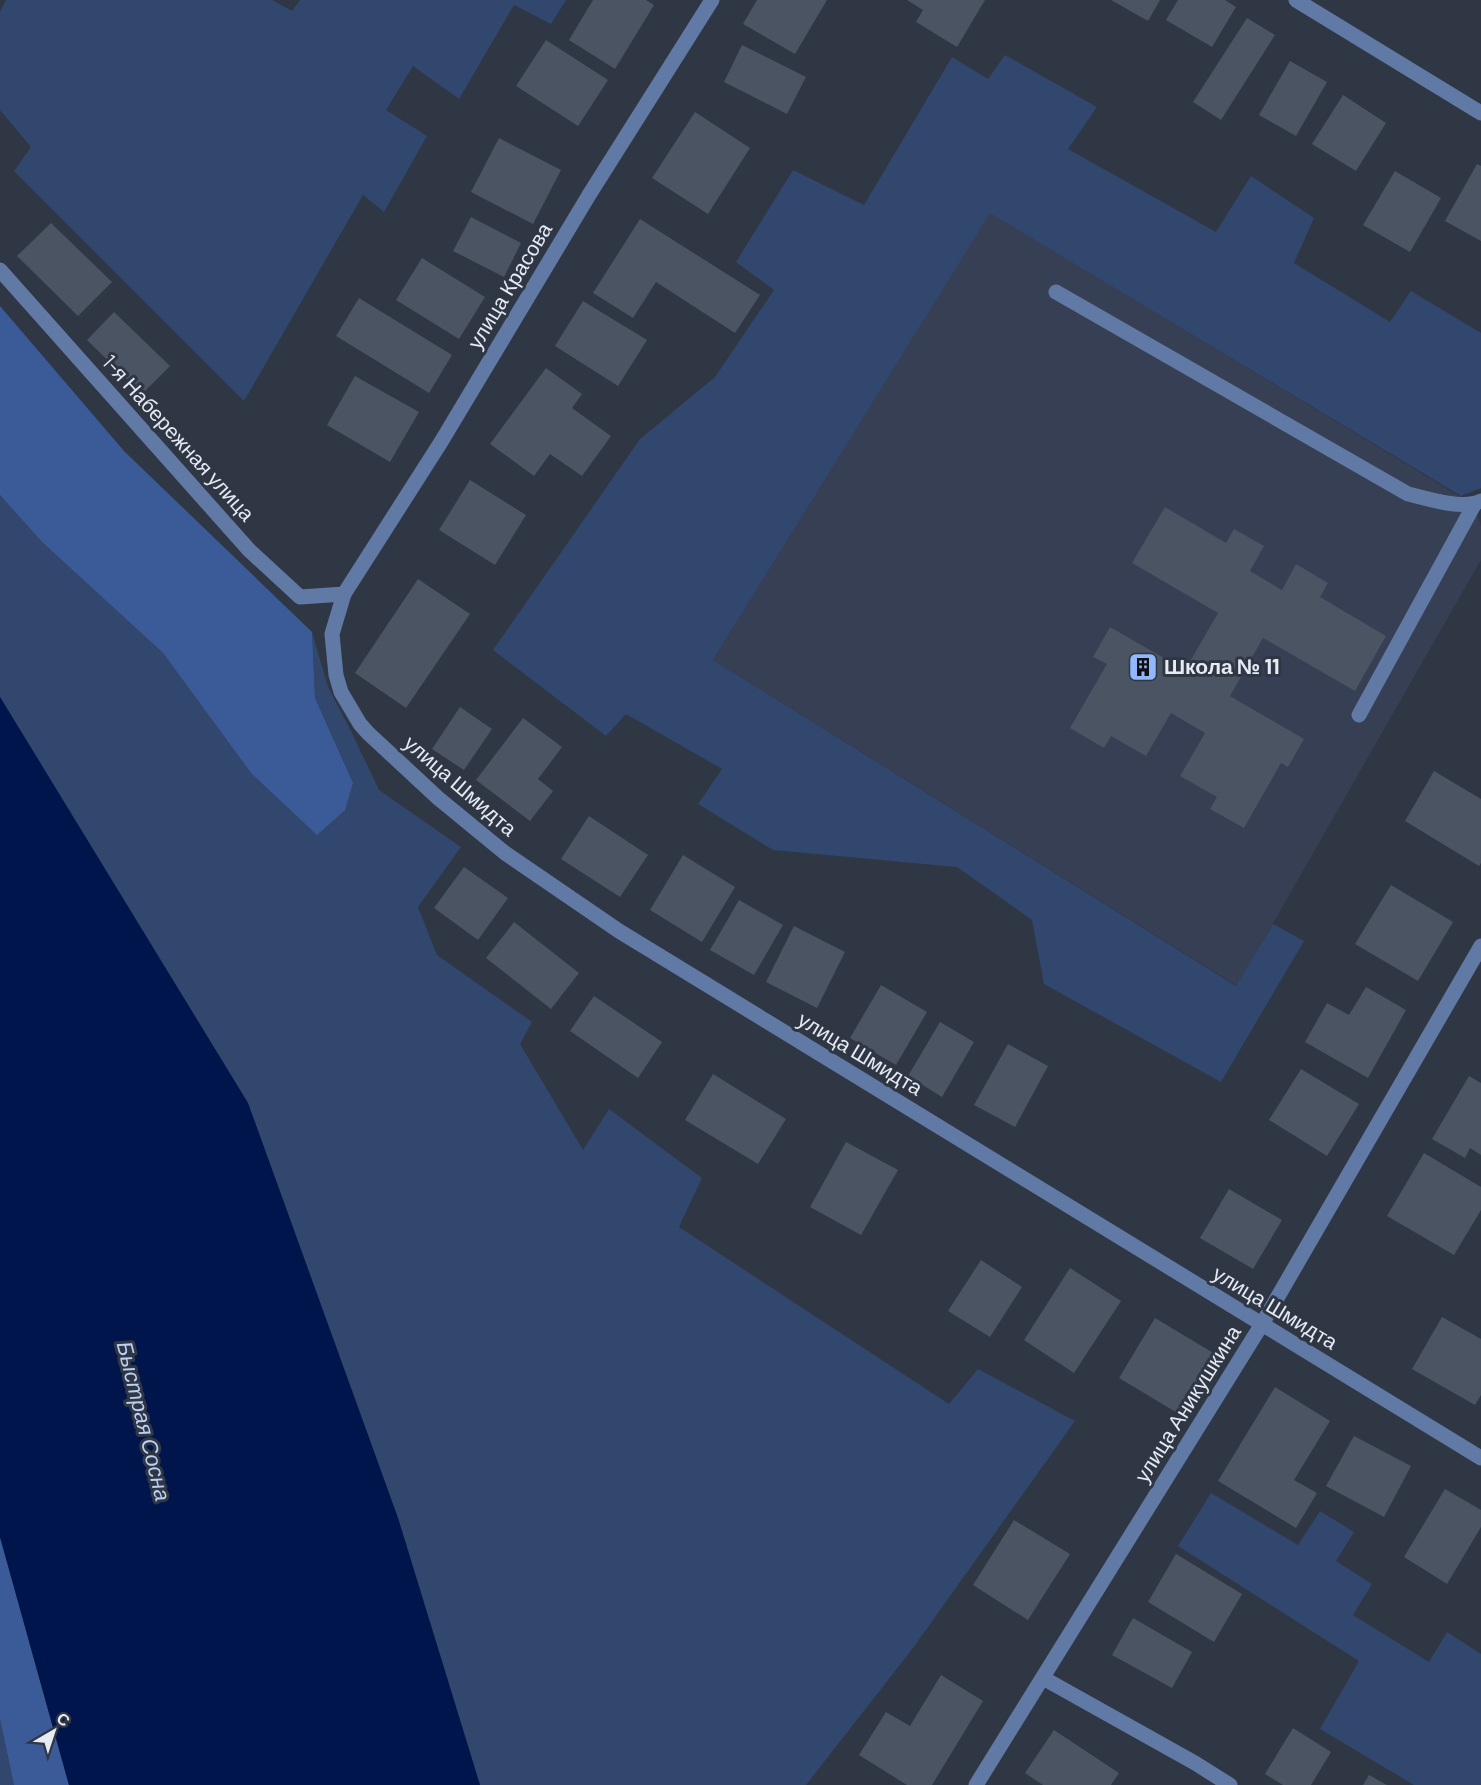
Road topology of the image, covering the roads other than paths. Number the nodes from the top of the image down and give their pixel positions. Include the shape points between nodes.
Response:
1 (712, 0) edge
2 (1296, 0) edge
3 (1481, 113) edge
4 (0, 270) edge
5 (1056, 292) dead end
6 (1478, 503) edge
7 (344, 594) junction
8 (1359, 715) dead end
9 (1481, 946) edge
10 (1262, 1324) junction
11 (1481, 1458) edge
12 (1043, 1678) junction
13 (976, 1785) edge
14 (1230, 1785) edge

1 - 7 street, улица Красова
2 - 3 street
4 - 7 street, 1-я Набережная улица via 249,550 300,597
5 - 6 street via 1408,494 1438,502
6 - 8 street
7 - 10 street, улица Шмидта via 331,644 336,675 348,705 360,724 403,767 505,853 619,931
9 - 10 street, улица Аникушкина
10 - 11 street, улица Шмидта
10 - 12 street, улица Аникушкина
12 - 13 street, улица Аникушкина
12 - 14 street

